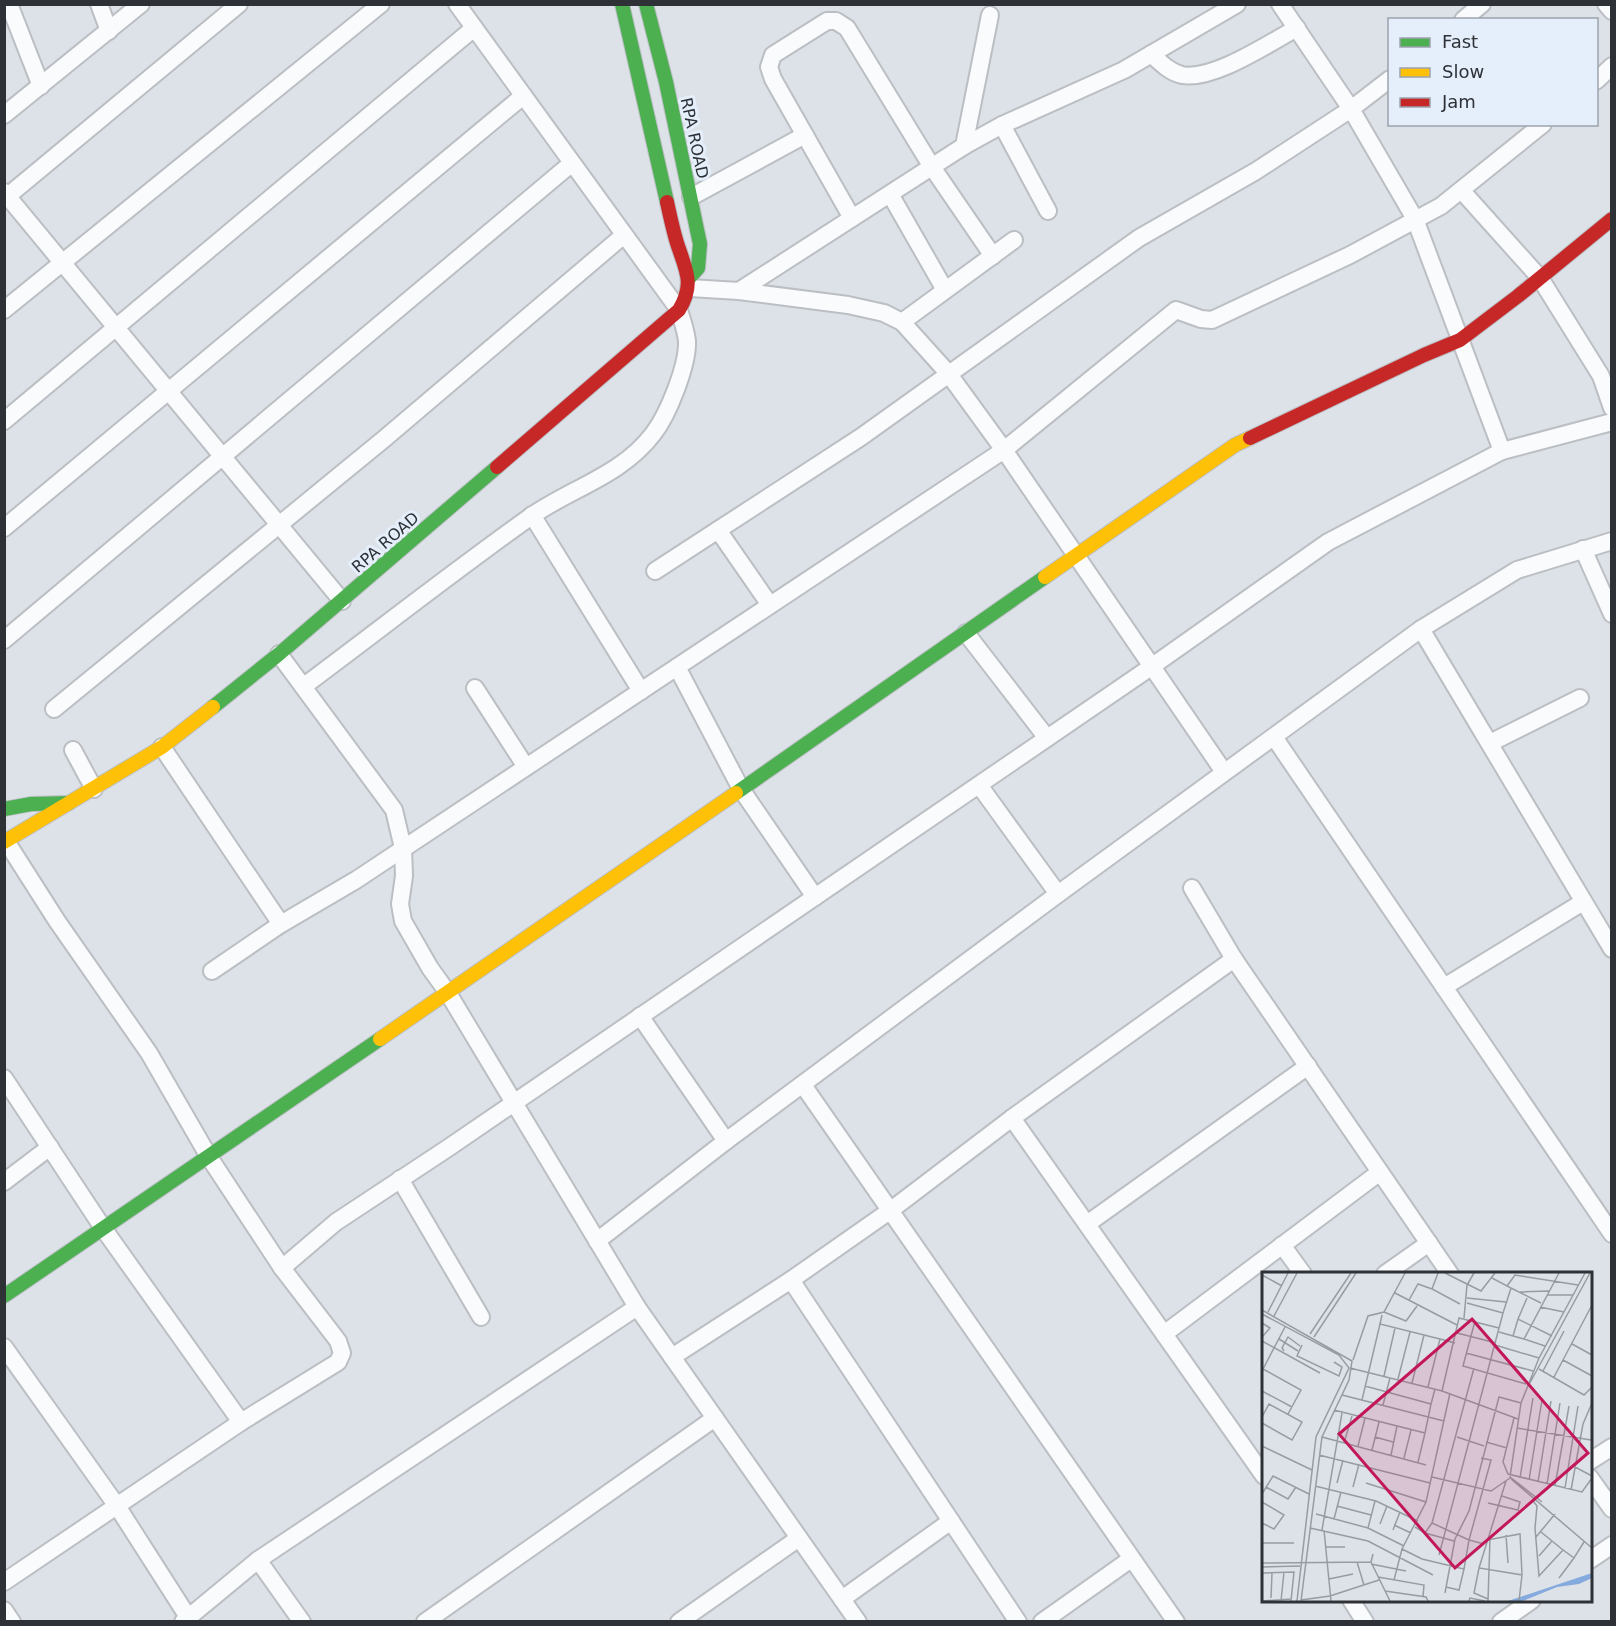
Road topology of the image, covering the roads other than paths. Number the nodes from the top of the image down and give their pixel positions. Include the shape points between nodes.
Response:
1 (99, 4) edge
2 (141, 4) edge
3 (239, 4) edge
4 (381, 4) edge
5 (457, 4) edge
6 (622, 4) edge
7 (646, 4) edge
8 (1238, 4) edge
9 (1280, 4) edge
10 (1482, 4) edge
11 (1606, 4) edge
12 (1611, 11) edge
13 (9, 15) edge
14 (990, 15) dead end
15 (1465, 18) edge
16 (474, 28) junction
17 (1297, 28) junction
18 (109, 31) junction
19 (1151, 54) junction
20 (1611, 66) edge
21 (1388, 79) edge
22 (1598, 79) edge
23 (40, 86) junction
24 (523, 96) junction
25 (1351, 109) junction
26 (4, 116) edge
27 (1002, 125) junction
28 (1541, 126) edge
29 (805, 135) junction
30 (964, 146) junction
31 (572, 163) junction
32 (932, 167) junction
33 (1462, 191) junction
34 (890, 194) junction
35 (6, 196) edge
36 (691, 196) junction
37 (1048, 211) dead end
38 (852, 218) junction
39 (1415, 219) junction
40 (1611, 219) edge
41 (624, 235) junction
42 (1014, 240) dead end
43 (993, 256) junction
44 (63, 262) junction
45 (1540, 278) junction
46 (690, 282) junction
47 (945, 290) junction
48 (739, 291) junction
49 (4, 309) edge
50 (679, 310) junction
51 (902, 322) junction
52 (116, 327) junction
53 (1460, 340) junction
54 (1606, 372) edge
55 (948, 373) junction
56 (169, 391) junction
57 (1611, 408) edge
58 (4, 421) edge
59 (1611, 422) edge
60 (1004, 450) junction
61 (1502, 451) junction
62 (222, 456) junction
63 (532, 515) junction
64 (279, 525) junction
65 (4, 528) edge
66 (718, 531) junction
67 (1611, 541) edge
68 (1583, 549) junction
69 (1076, 556) junction
70 (655, 571) dead end
71 (342, 601) junction
72 (770, 605) junction
73 (1611, 614) edge
74 (1421, 629) junction
75 (966, 633) junction
76 (4, 640) edge
77 (279, 654) junction
78 (677, 667) junction
79 (1151, 667) junction
80 (304, 686) junction
81 (475, 688) dead end
82 (640, 691) junction
83 (1580, 698) dead end
84 (54, 709) dead end
85 (1274, 737) junction
86 (1047, 738) junction
87 (1490, 743) junction
88 (162, 747) junction
89 (73, 750) dead end
90 (526, 767) junction
91 (1224, 772) junction
92 (979, 785) junction
93 (94, 789) junction
94 (741, 789) junction
95 (71, 803) junction
96 (4, 809) edge
97 (5, 842) edge
98 (403, 848) junction
99 (1192, 888) dead end
100 (1058, 894) junction
101 (815, 897) junction
102 (1583, 902) junction
103 (281, 924) junction
104 (1611, 949) edge
105 (1234, 959) junction
106 (212, 971) dead end
107 (1444, 987) junction
108 (448, 993) junction
109 (640, 1016) junction
110 (1308, 1066) junction
111 (4, 1078) edge
112 (802, 1085) junction
113 (513, 1102) junction
114 (1012, 1118) junction
115 (726, 1141) junction
116 (50, 1147) junction
117 (209, 1157) junction
118 (1380, 1172) junction
119 (400, 1179) junction
120 (4, 1182) edge
121 (891, 1210) junction
122 (1087, 1224) junction
123 (103, 1228) junction
124 (1611, 1234) edge
125 (597, 1241) junction
126 (1429, 1244) junction
127 (1282, 1245) junction
128 (282, 1268) junction
129 (1302, 1272) edge
130 (1388, 1272) edge
131 (1449, 1272) edge
132 (791, 1280) junction
133 (4, 1296) edge
134 (637, 1307) junction
135 (481, 1317) dead end
136 (1164, 1334) junction
137 (4, 1347) edge
138 (672, 1357) junction
139 (715, 1418) junction
140 (241, 1422) junction
141 (1611, 1447) edge
142 (1592, 1460) edge
143 (1262, 1472) edge
144 (1592, 1481) edge
145 (117, 1506) junction
146 (1611, 1509) edge
147 (951, 1521) junction
148 (799, 1538) junction
149 (1611, 1545) edge
150 (1131, 1559) junction
151 (1592, 1559) edge
152 (258, 1560) junction
153 (4, 1582) edge
154 (842, 1599) junction
155 (1352, 1602) edge
156 (1529, 1602) edge
157 (4, 1610) edge
158 (186, 1619) edge
159 (12, 1622) edge
160 (302, 1622) edge
161 (425, 1622) edge
162 (679, 1622) edge
163 (858, 1622) edge
164 (1018, 1622) edge
165 (1042, 1622) edge
166 (1176, 1622) edge
167 (1365, 1622) edge
168 (1501, 1622) edge

1 - 18 street
2 - 18 street
3 - 35 street
4 - 44 street
5 - 16 street
6 - 46 street via 676,241
7 - 36 street, RPA ROAD
8 - 19 street
9 - 17 street
10 - 15 street
11 - 12 street
13 - 23 street
14 - 30 street
16 - 24 street
16 - 52 street
17 - 19 street via 1224,67 1199,75 1181,75
17 - 25 street
18 - 23 street
19 - 27 street
20 - 22 street
21 - 25 street
23 - 26 street
24 - 31 street
24 - 56 street
25 - 39 street
25 - 55 street via 1256,171 1138,238
27 - 30 street
27 - 37 street
28 - 33 street
29 - 32 street via 769,67 773,56 827,21 836,21 847,28
29 - 36 street
29 - 38 street
30 - 32 street
31 - 41 street
31 - 62 street
32 - 34 street
32 - 43 street
33 - 39 street
33 - 45 street
34 - 38 street
34 - 47 street
35 - 44 street
36 - 46 street, RPA ROAD via 700,259
38 - 48 street
39 - 53 street
39 - 60 street via 1350,255 1212,320 1176,310
40 - 45 street
41 - 50 street
41 - 64 street
42 - 43 street
43 - 47 street
44 - 49 street
44 - 52 street
45 - 53 street
45 - 54 street
46 - 48 street
46 - 50 street, RPA ROAD
47 - 51 street
48 - 51 street via 848,305 884,313
50 - 63 street via 687,342 684,358 677,388 655,432 622,465
50 - 71 street, RPA ROAD
51 - 55 street
52 - 56 street
52 - 58 street
53 - 61 street
53 - 69 street via 1234,445
54 - 57 street
55 - 60 street
55 - 66 street via 861,437
56 - 62 street
56 - 65 street
59 - 61 street
60 - 69 street
60 - 72 street
61 - 79 street via 1328,542
62 - 64 street
62 - 76 street
63 - 80 street
63 - 82 street
64 - 71 street
64 - 84 street
66 - 70 street
66 - 72 street
67 - 68 street
68 - 73 street
68 - 74 street via 1517,570
69 - 75 street
69 - 79 street
71 - 77 street, RPA ROAD
72 - 78 street
74 - 85 street
74 - 87 street
75 - 86 street
75 - 94 street
77 - 80 street
77 - 88 street, RPA ROAD
78 - 82 street
78 - 94 street
79 - 86 street
79 - 91 street
80 - 98 street via 394,810
81 - 90 street
82 - 90 street
83 - 87 street
85 - 91 street
85 - 107 street
86 - 92 street
87 - 102 street
88 - 93 street, RPA ROAD
88 - 103 street
89 - 93 street
90 - 98 street
91 - 100 street
92 - 100 street
92 - 101 street
93 - 95 street, RPA ROAD
94 - 101 street
94 - 108 street
95 - 96 street, RPA ROAD
95 - 97 street, RPA ROAD
97 - 117 street via 149,1053
98 - 103 street
98 - 108 street via 403,921
99 - 105 street
100 - 112 street
101 - 109 street
102 - 104 street
102 - 107 street
103 - 106 street
105 - 110 street
105 - 114 street
107 - 124 street
108 - 113 street
108 - 117 street
109 - 113 street
109 - 115 street
110 - 118 street
110 - 122 street
111 - 116 street
112 - 115 street
112 - 121 street
113 - 119 street
113 - 125 street
114 - 121 street
114 - 122 street
115 - 125 street
116 - 120 street
116 - 123 street
117 - 123 street
117 - 128 street
118 - 126 street
118 - 127 street
119 - 128 street via 336,1222
119 - 135 street
121 - 132 street
121 - 150 street
122 - 136 street
123 - 133 street
123 - 140 street
125 - 134 street
126 - 130 street
126 - 131 street
127 - 129 street
127 - 136 street
128 - 140 street via 338,1341 342,1353 338,1362
132 - 138 street
132 - 147 street
134 - 138 street
134 - 152 street
136 - 143 street
137 - 145 street
138 - 139 street
139 - 148 street
139 - 161 street
140 - 145 street
141 - 142 street
144 - 146 street
145 - 153 street
145 - 158 street
147 - 154 street
147 - 164 street
148 - 154 street
148 - 162 street
149 - 151 street
150 - 165 street
150 - 166 street
152 - 158 street
152 - 160 street
154 - 163 street
155 - 167 street
156 - 168 street
157 - 159 street

